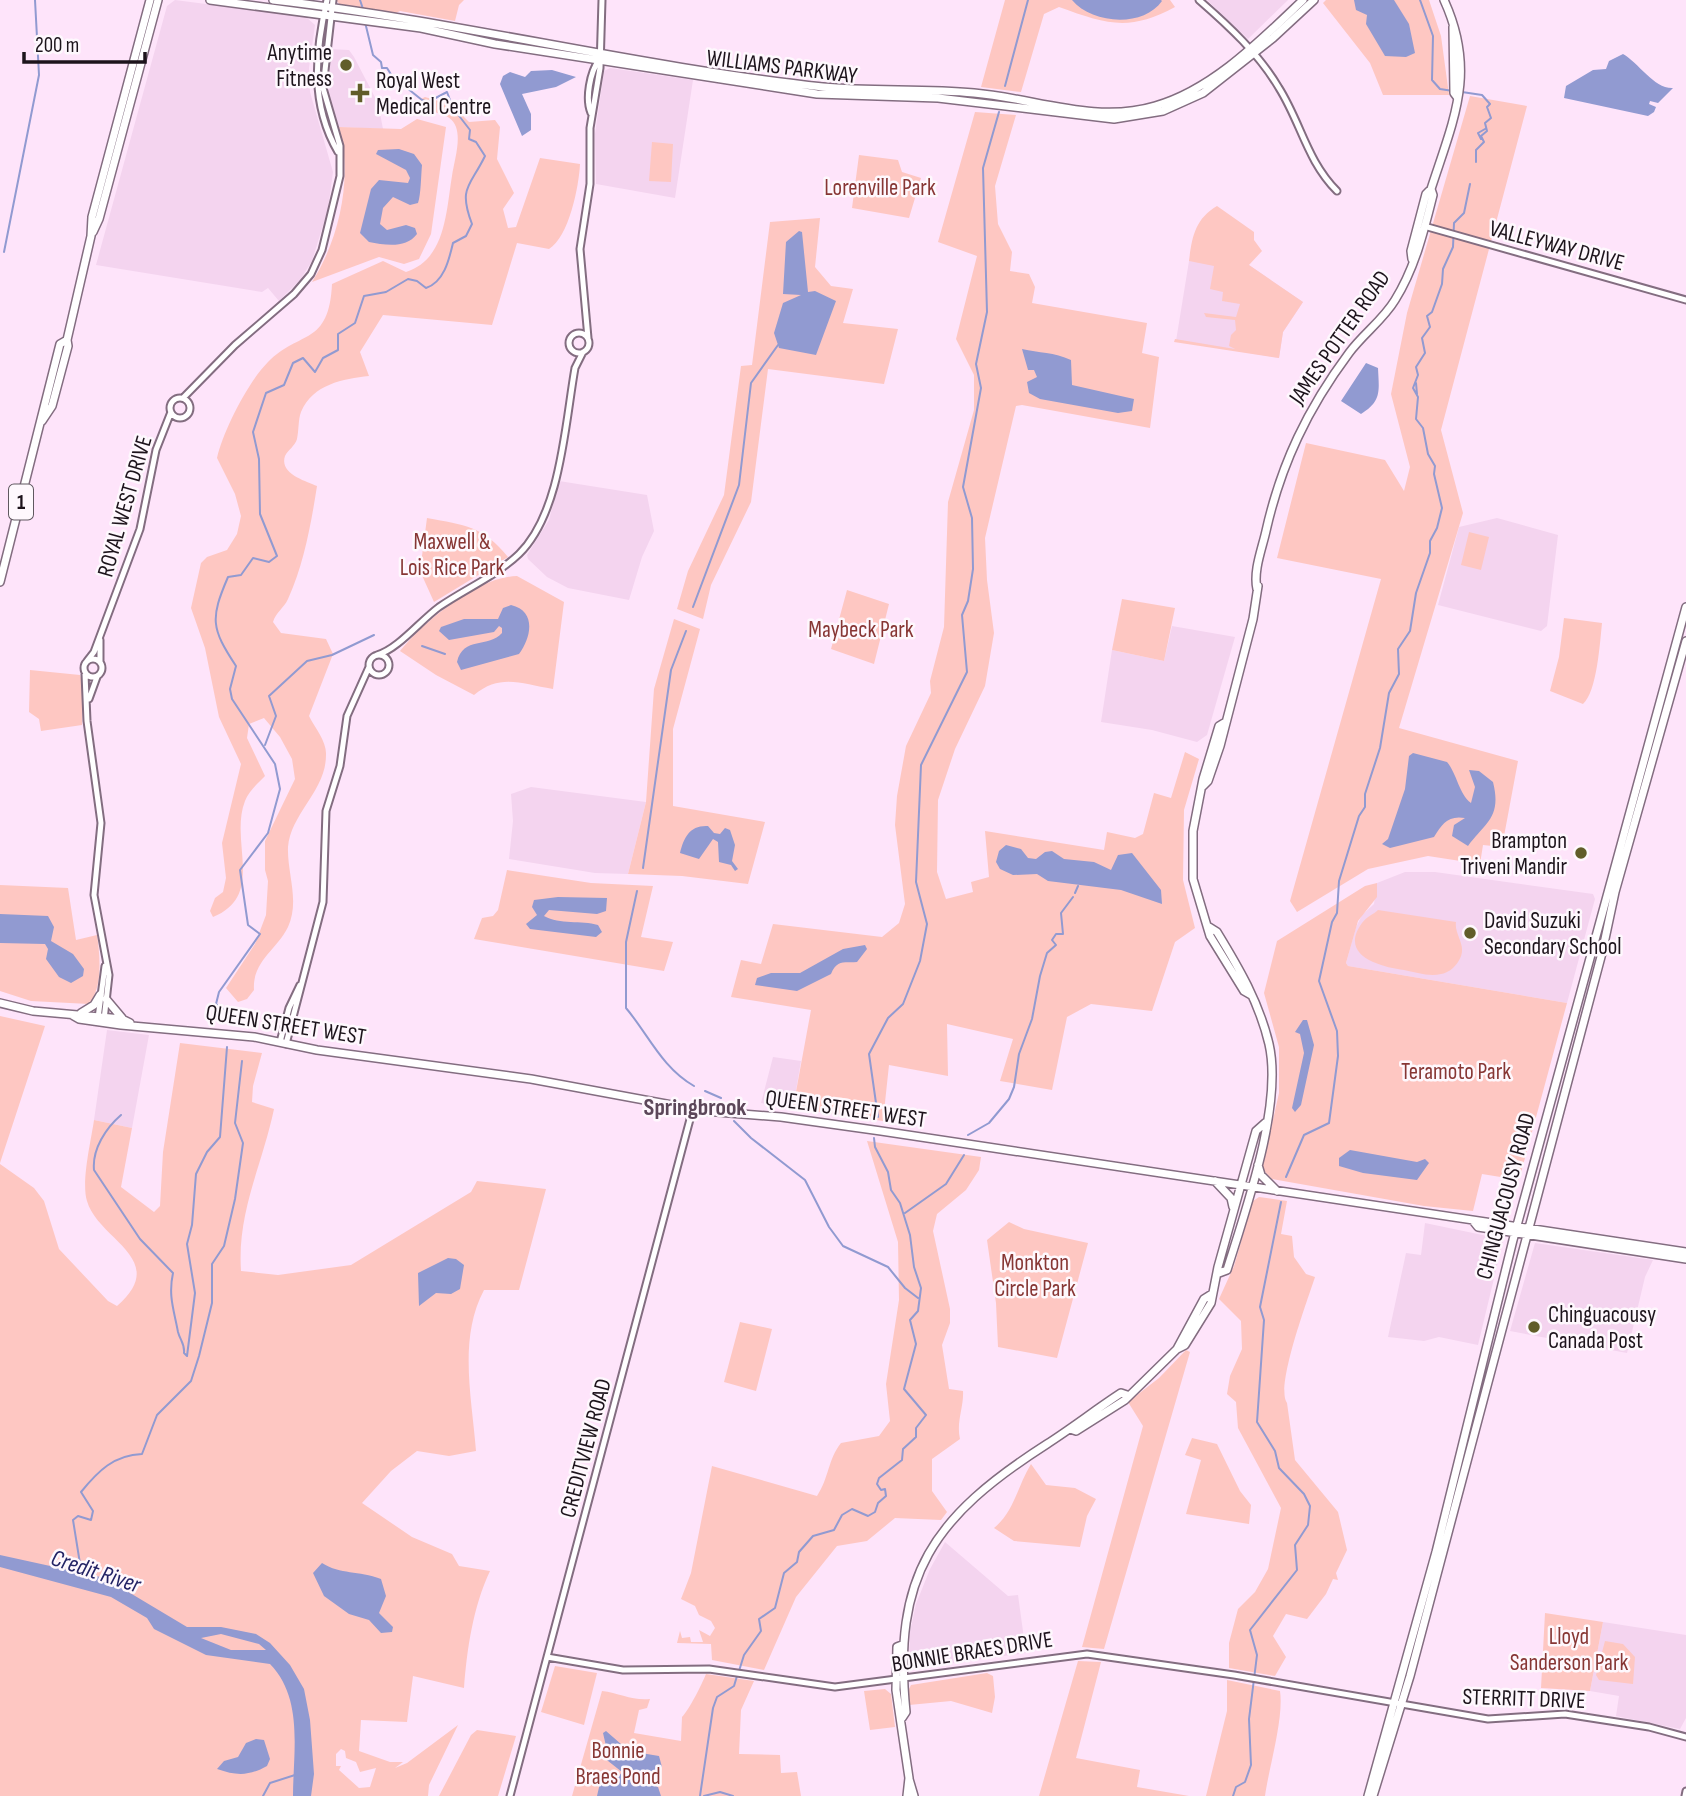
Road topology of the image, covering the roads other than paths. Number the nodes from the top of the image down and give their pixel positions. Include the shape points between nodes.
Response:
1 (150, 0) edge
2 (158, 0) edge
3 (210, 0) edge
4 (273, 0) edge
5 (602, 0) edge
6 (1199, 0) edge
7 (1303, 0) edge
8 (1314, 0) edge
9 (1444, 0) edge
10 (329, 8) edge
11 (1251, 51) junction
12 (599, 56) junction
13 (1337, 191) dead end
14 (1421, 225) junction
15 (91, 236) junction
16 (1686, 300) edge
17 (584, 315) junction
18 (577, 334) junction
19 (588, 338) junction
20 (573, 350) junction
21 (583, 352) junction
22 (575, 368) junction
23 (202, 381) junction
24 (184, 398) junction
25 (190, 405) junction
26 (171, 412) junction
27 (179, 418) junction
28 (165, 428) junction
29 (0, 583) edge
30 (1686, 607) edge
31 (101, 634) junction
32 (1686, 641) edge
33 (397, 645) junction
34 (377, 655) junction
35 (88, 661) junction
36 (101, 663) junction
37 (389, 664) junction
38 (369, 667) junction
39 (85, 674) junction
40 (379, 675) junction
41 (97, 677) junction
42 (359, 691) junction
43 (87, 705) junction
44 (103, 997) junction
45 (0, 1003) edge
46 (76, 1014) junction
47 (122, 1018) junction
48 (101, 1019) junction
49 (130, 1023) junction
50 (283, 1043) junction
51 (694, 1108) junction
52 (1265, 1123) junction
53 (1258, 1158) junction
54 (1214, 1180) junction
55 (1241, 1185) junction
56 (1250, 1187) junction
57 (1277, 1191) junction
58 (1232, 1216) junction
59 (1516, 1229) junction
60 (1528, 1231) junction
61 (1642, 1249) junction
62 (1686, 1252) edge
63 (1686, 1259) edge
64 (1219, 1273) junction
65 (547, 1657) junction
66 (900, 1679) junction
67 (1397, 1704) junction
68 (1686, 1737) edge
69 (909, 1779) junction
70 (510, 1796) edge
71 (907, 1796) edge
72 (914, 1796) edge
73 (1368, 1796) edge
74 (1373, 1796) edge

1 - 15 main road, 1 via 101,179
2 - 15 main road, 1
3 - 10 main road, WILLIAMS PARKWAY
4 - 10 main road, WILLIAMS PARKWAY
5 - 12 street
6 - 11 street
7 - 11 main road, WILLIAMS PARKWAY
8 - 11 main road, WILLIAMS PARKWAY
9 - 14 main road, JAMES POTTER ROAD via 1460,39 1461,94 1426,194
10 - 12 main road, WILLIAMS PARKWAY
10 - 23 street via 316,66 317,88 338,152 338,192 322,250 311,274 294,294
11 - 12 main road, WILLIAMS PARKWAY via 1176,100 1107,113 976,93 823,87
11 - 13 street via 1279,87 1310,157
12 - 17 street via 580,249
14 - 16 street, VALLEYWAY DRIVE
14 - 52 main road, JAMES POTTER ROAD via 1417,254 1395,300 1351,349 1303,421 1274,497 1253,619 1203,779 1192,870 1210,936 1260,1014 1270,1052
15 - 29 main road, 1 via 68,346 52,405 42,421
17 - 18 street
17 - 19 street
18 - 19 street
18 - 20 street via 570,340
19 - 21 street
20 - 21 street
20 - 22 street
21 - 22 street
22 - 33 street via 551,499 540,527 517,556 426,617
23 - 24 street
23 - 25 street
24 - 25 street
24 - 26 street via 173,400
25 - 27 street via 187,415
26 - 27 street
26 - 28 street, ROYAL WEST DRIVE
27 - 28 street, ROYAL WEST DRIVE
28 - 31 street, ROYAL WEST DRIVE via 140,529
30 - 59 main road, CHINGUACOUSY ROAD
31 - 35 street, ROYAL WEST DRIVE
31 - 36 street, ROYAL WEST DRIVE
32 - 60 main road, CHINGUACOUSY ROAD via 1618,879
33 - 34 street
33 - 37 street
34 - 37 street
34 - 38 street
35 - 36 street
35 - 39 street
36 - 41 street
37 - 40 street
38 - 40 street
38 - 42 street
39 - 41 street
39 - 43 street
40 - 42 street
41 - 43 street
42 - 50 street via 347,716 340,766 326,811 324,895
43 - 44 street via 101,823 94,895 106,962
44 - 46 main road
44 - 47 main road
44 - 48 street
45 - 46 main road, QUEEN STREET WEST
46 - 48 main road, QUEEN STREET WEST
47 - 48 main road, QUEEN STREET WEST
47 - 49 main road, QUEEN STREET WEST
48 - 49 main road, QUEEN STREET WEST
49 - 50 main road, QUEEN STREET WEST
50 - 51 main road, QUEEN STREET WEST
51 - 54 main road, QUEEN STREET WEST
51 - 65 street, CREDITVIEW ROAD
52 - 53 main road, JAMES POTTER ROAD
52 - 55 main road, JAMES POTTER ROAD via 1256,1131
53 - 56 main road, JAMES POTTER ROAD
53 - 57 main road via 1259,1171
54 - 55 main road, QUEEN STREET WEST
54 - 58 main road via 1230,1198
55 - 56 main road, QUEEN STREET WEST
55 - 58 main road, JAMES POTTER ROAD
56 - 57 main road, QUEEN STREET WEST
56 - 64 main road, JAMES POTTER ROAD via 1227,1270
57 - 59 main road, QUEEN STREET WEST
58 - 64 main road, JAMES POTTER ROAD
59 - 60 main road, QUEEN STREET WEST
59 - 67 main road, CHINGUACOUSY ROAD
60 - 61 main road, QUEEN STREET WEST
60 - 67 main road, CHINGUACOUSY ROAD
61 - 62 main road, QUEEN STREET WEST
61 - 63 main road, QUEEN STREET WEST
64 - 66 main road, JAMES POTTER ROAD via 1212,1294 1204,1300 1177,1349 1156,1372 1125,1400 1076,1431 1070,1429 988,1484 961,1509 924,1559 909,1595
65 - 66 street, BONNIE BRAES DRIVE via 623,1670 709,1668 831,1687
65 - 70 street, CREDITVIEW ROAD
66 - 67 street, BONNIE BRAES DRIVE via 1079,1654
66 - 69 main road, JAMES POTTER ROAD
67 - 68 street, STERRITT DRIVE via 1488,1719 1584,1716
67 - 73 main road, CHINGUACOUSY ROAD
67 - 74 main road, CHINGUACOUSY ROAD
69 - 71 main road, JAMES POTTER ROAD
69 - 72 main road, JAMES POTTER ROAD

